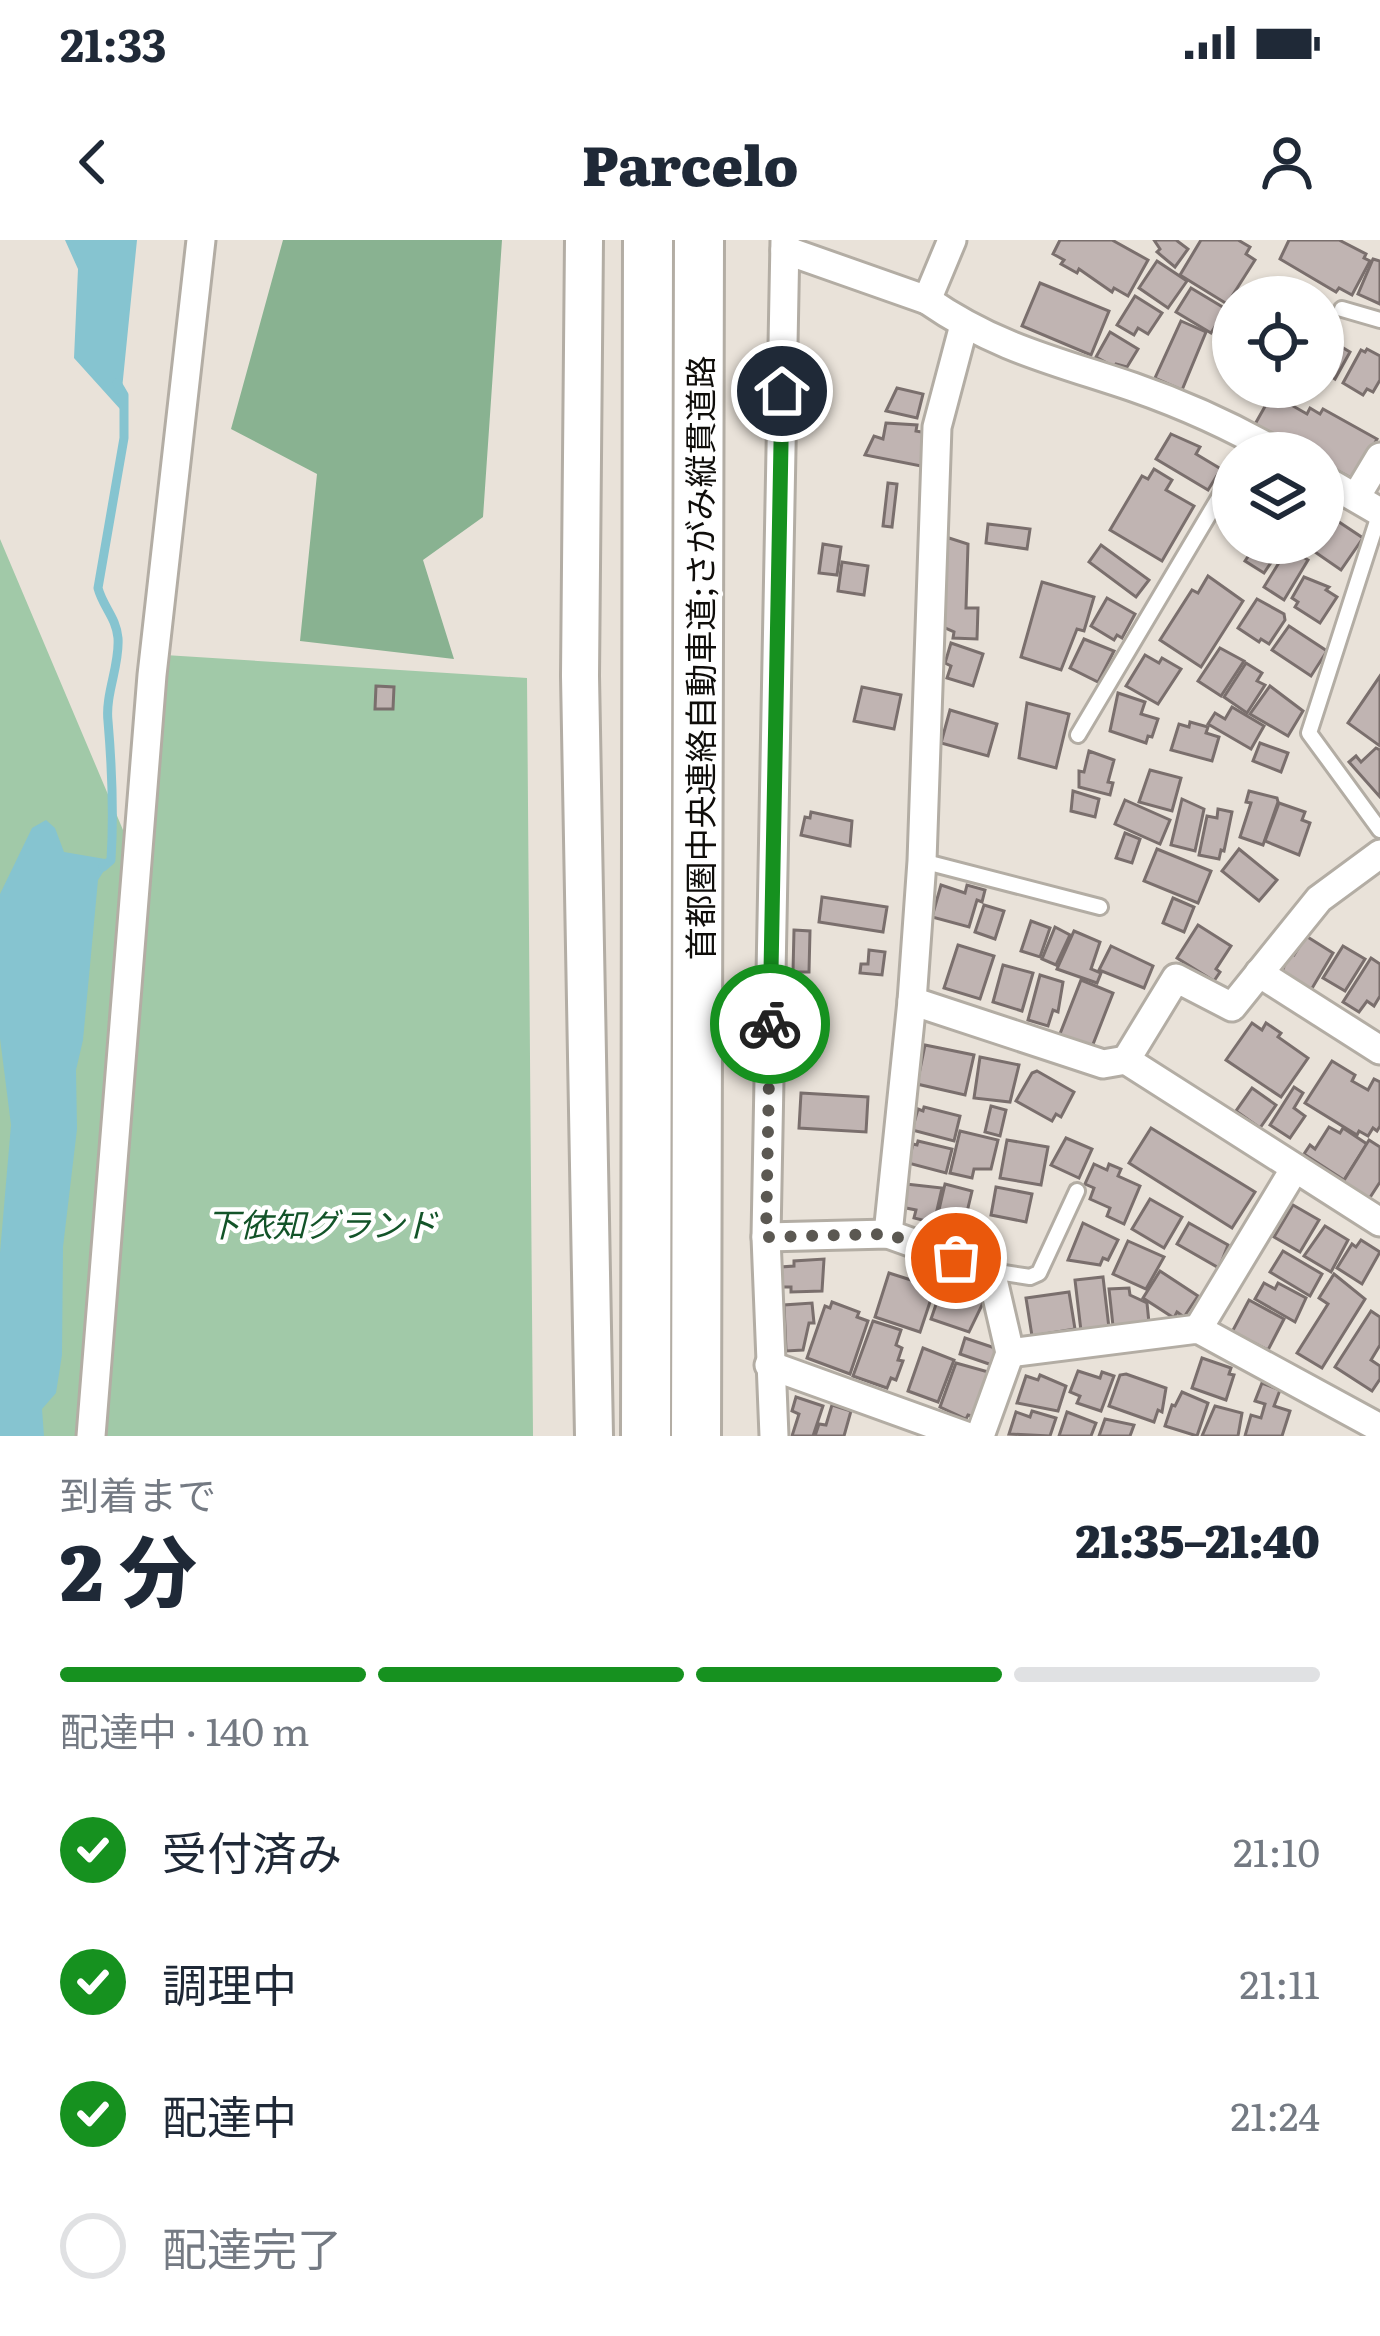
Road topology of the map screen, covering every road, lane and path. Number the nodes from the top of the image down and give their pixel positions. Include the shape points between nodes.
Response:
1 (201, 240) edge
2 (584, 240) edge
3 (648, 240) edge
4 (699, 240) edge
5 (952, 240) edge
6 (785, 245) edge
7 (927, 300) junction
8 (1344, 310) edge
9 (1380, 320) edge
10 (964, 325) junction
11 (1226, 432) edge
12 (1380, 457) edge
13 (1368, 505) edge
14 (1212, 509) edge
15 (1078, 735) dead end
16 (1380, 830) edge
17 (1377, 860) edge
18 (922, 861) junction
19 (1100, 907) dead end
20 (1259, 973) junction
21 (912, 1000) junction
22 (1380, 1050) edge
23 (1126, 1060) junction
24 (1295, 1168) junction
25 (1077, 1191) dead end
26 (1380, 1222) edge
27 (888, 1234) junction
28 (766, 1237) junction
29 (991, 1271) junction
30 (1198, 1329) junction
31 (1010, 1353) junction
32 (769, 1365) junction
33 (1380, 1428) edge
34 (91, 1436) edge
35 (594, 1436) edge
36 (646, 1436) edge
37 (696, 1436) edge
38 (774, 1436) edge
39 (966, 1436) edge
40 (980, 1436) edge

1 - 34 street via 152,675
2 - 35 street via 580,676
3 - 36 highway, 首都圏中央連絡自動車道;さがみ縦貫道路
4 - 37 highway, 首都圏中央連絡自動車道;さがみ縦貫道路
5 - 7 street
6 - 7 street
6 - 28 street
7 - 10 street
8 - 9 lane
10 - 11 street via 1039,359 1136,388
10 - 18 street via 937,427
12 - 13 street
13 - 16 lane via 1309,733
14 - 15 lane
17 - 20 street via 1319,899
18 - 19 lane
18 - 21 street
20 - 22 street
20 - 23 street via 1232,1006 1176,978
21 - 23 street via 1103,1064
21 - 27 street
23 - 24 street
24 - 26 street
24 - 30 street
25 - 29 lane via 1040,1273
27 - 28 street
27 - 29 street
28 - 32 street
29 - 31 street
30 - 31 street
30 - 33 street
31 - 40 street
32 - 38 street
32 - 39 street

